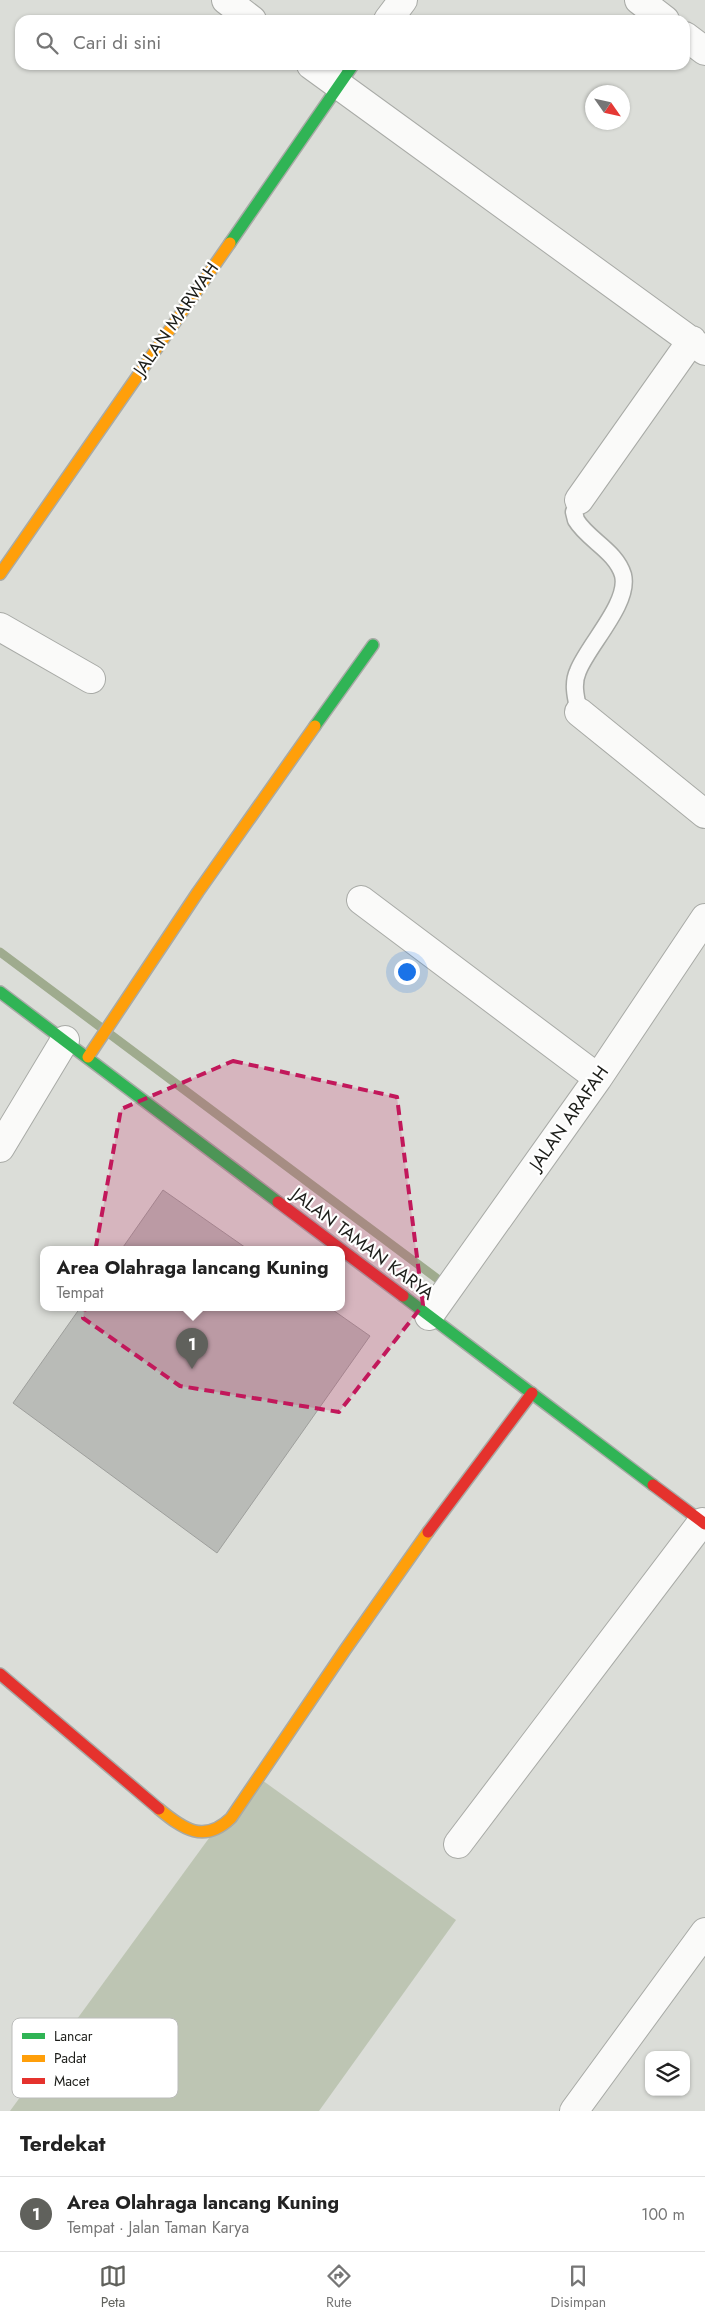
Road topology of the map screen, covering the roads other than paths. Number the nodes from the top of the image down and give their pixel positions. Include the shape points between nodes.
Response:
1 (226, 0) edge
2 (403, 0) edge
3 (639, 0) edge
4 (246, 15) edge
5 (392, 15) edge
6 (658, 15) edge
7 (690, 40) edge
8 (705, 51) edge
9 (328, 70) edge
10 (345, 75) edge
11 (699, 346) edge
12 (579, 500) joint
13 (0, 574) edge
14 (0, 627) edge
15 (373, 645) dead end
16 (91, 679) dead end
17 (579, 712) joint
18 (705, 814) edge
19 (362, 900) dead end
20 (705, 918) edge
21 (0, 992) edge
22 (66, 1040) junction
23 (88, 1057) junction
24 (598, 1078) junction
25 (0, 1148) edge
26 (337, 1246) edge
27 (345, 1252) edge
28 (429, 1316) junction
29 (532, 1393) junction
30 (704, 1523) edge
31 (0, 1674) edge
32 (458, 1844) dead end
33 (705, 1932) edge
34 (574, 2111) edge

1 - 4 street
2 - 5 street
3 - 6 street
7 - 8 street
9 - 10 street
10 - 11 street
10 - 13 street, JALAN MARWAH
11 - 12 street
12 - 17 lane via 574,512 576,520 614,559 623,575 623,582 615,610 577,672 574,689
14 - 16 street
15 - 23 street via 198,892
17 - 18 street
19 - 24 street
20 - 24 street, JALAN ARAFAH
21 - 22 street, JALAN TAMAN KARYA
22 - 23 street, JALAN TAMAN KARYA
22 - 25 street
23 - 26 street, JALAN TAMAN KARYA
24 - 28 street, JALAN ARAFAH
27 - 28 street, JALAN TAMAN KARYA
28 - 29 street, JALAN TAMAN KARYA
29 - 30 street, JALAN TAMAN KARYA
29 - 31 street via 487,1450 290,1729 235,1813 218,1829 197,1832 179,1824 110,1770
30 - 32 street
33 - 34 street

